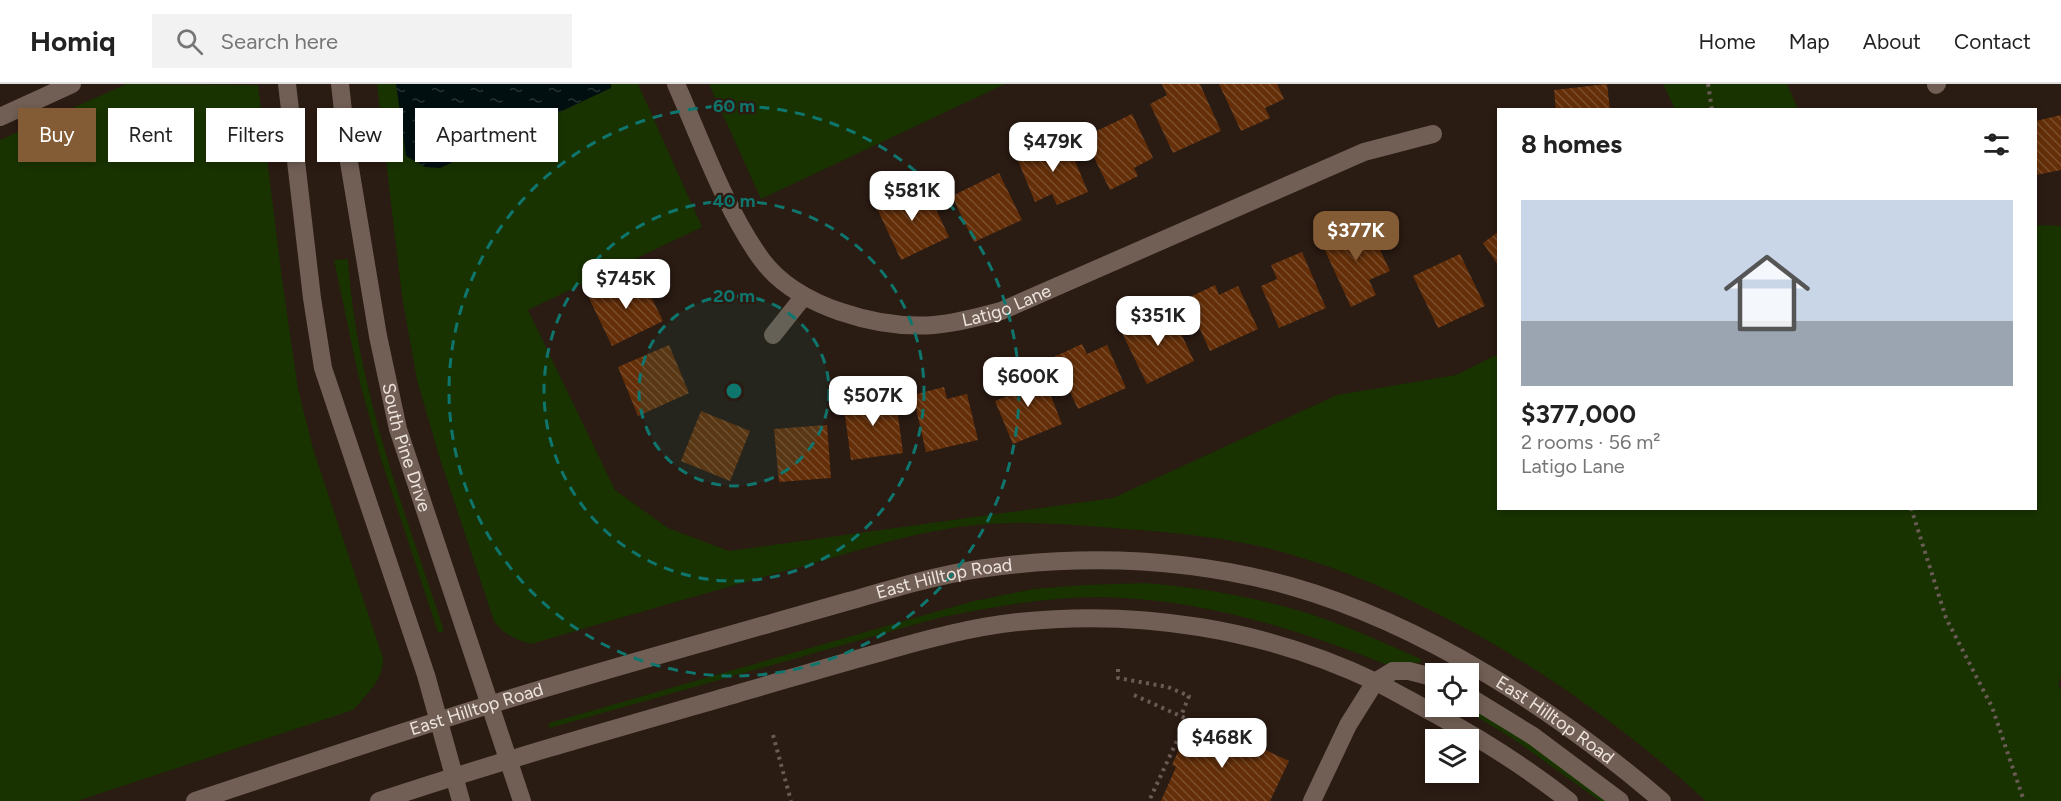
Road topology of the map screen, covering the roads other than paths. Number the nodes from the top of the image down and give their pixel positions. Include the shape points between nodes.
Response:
1 (72, 84) edge
2 (287, 84) edge
3 (340, 84) edge
4 (676, 84) edge
5 (0, 117) edge
6 (1433, 134) dead end
7 (804, 296) junction
8 (773, 335) dead end
9 (1425, 675) edge
10 (1375, 682) junction
11 (1479, 703) edge
12 (491, 704) junction
13 (440, 720) junction
14 (509, 760) junction
15 (454, 776) junction
16 (195, 801) edge
17 (379, 801) edge
18 (461, 801) edge
19 (522, 801) edge
20 (1312, 801) edge
21 (1569, 801) edge
22 (1620, 801) edge
23 (1662, 801) edge

1 - 5 main road
2 - 13 main road via 323,368
3 - 12 main road, South Pine Drive via 378,336 398,429
4 - 7 main road, Latigo Lane via 750,242 763,261
6 - 7 main road, Latigo Lane via 1364,152 980,317 933,325 893,324 840,312
7 - 8 main road
9 - 10 main road via 1393,671
10 - 14 main road via 1301,651 1217,630 1122,618 1016,622 920,641
10 - 20 main road via 1348,725
10 - 21 main road via 1516,761
11 - 22 main road via 1533,736
12 - 13 main road, East Hilltop Road
12 - 14 main road, South Pine Drive
12 - 23 main road, East Hilltop Road via 938,577 1030,564 1138,561 1267,580 1375,617 1473,666 1560,722
13 - 15 main road
13 - 16 main road, East Hilltop Road
14 - 15 main road
14 - 19 main road, South Pine Drive
15 - 17 main road
15 - 18 main road

